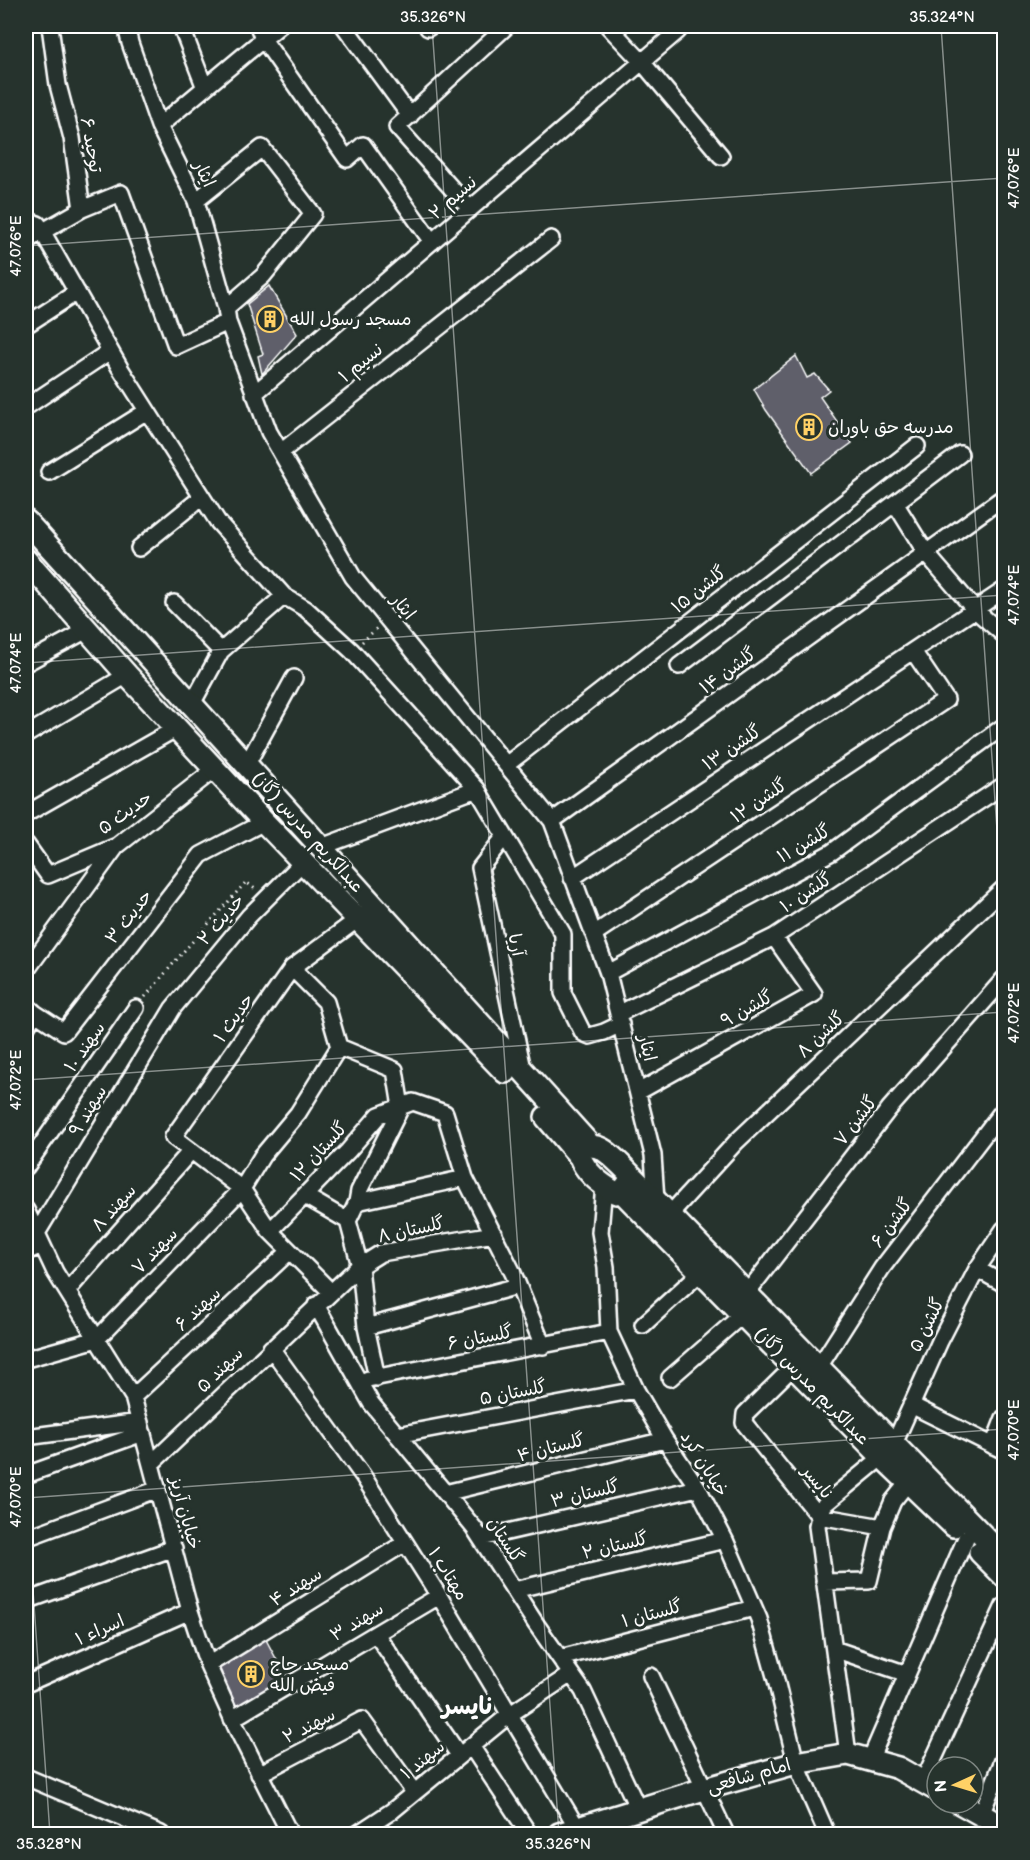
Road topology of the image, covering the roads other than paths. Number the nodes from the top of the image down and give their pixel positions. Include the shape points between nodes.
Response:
1 (50, 26) edge
2 (126, 26) edge
3 (182, 26) edge
4 (279, 26) edge
5 (344, 26) edge
6 (507, 26) edge
7 (608, 26) edge
8 (260, 32) edge
9 (678, 32) dead end
10 (642, 62) junction
11 (205, 88) junction
12 (410, 116) junction
13 (159, 126) junction
14 (721, 156) dead end
15 (196, 201) junction
16 (82, 209) junction
17 (470, 209) junction
18 (26, 220) edge
19 (42, 231) junction
20 (551, 239) dead end
21 (26, 241) edge
22 (432, 242) junction
23 (77, 292) junction
24 (227, 315) junction
25 (26, 325) edge
26 (110, 351) junction
27 (254, 394) junction
28 (26, 407) edge
29 (147, 411) junction
30 (917, 446) dead end
31 (281, 452) junction
32 (960, 454) dead end
33 (49, 472) dead end
34 (1005, 496) edge
35 (202, 497) junction
36 (895, 503) junction
37 (26, 520) edge
38 (139, 548) dead end
39 (926, 553) junction
40 (28, 568) edge
41 (1005, 590) edge
42 (284, 596) junction
43 (174, 603) dead end
44 (975, 610) junction
45 (87, 630) junction
46 (1005, 635) edge
47 (221, 651) junction
48 (914, 651) junction
49 (26, 663) edge
50 (679, 666) dead end
51 (127, 675) junction
52 (294, 678) dead end
53 (192, 704) junction
54 (1005, 726) edge
55 (177, 728) junction
56 (26, 735) edge
57 (247, 764) junction
58 (506, 765) junction
59 (215, 769) junction
60 (1005, 785) edge
61 (477, 789) junction
62 (26, 814) edge
63 (552, 821) junction
64 (264, 822) junction
65 (505, 836) junction
66 (26, 844) edge
67 (117, 846) junction
68 (321, 847) junction
69 (303, 862) junction
70 (572, 878) junction
71 (1005, 888) edge
72 (358, 919) junction
73 (594, 934) junction
74 (774, 937) junction
75 (292, 968) junction
76 (26, 971) edge
77 (608, 973) junction
78 (1005, 979) edge
79 (136, 1008) road end
80 (173, 1008) joint
81 (30, 1009) edge
82 (619, 1019) junction
83 (26, 1028) edge
84 (339, 1047) junction
85 (523, 1071) junction
86 (638, 1092) junction
87 (401, 1107) junction
88 (1005, 1109) edge
89 (585, 1151) junction
90 (190, 1152) junction
91 (26, 1167) edge
92 (465, 1178) junction
93 (618, 1184) junction
94 (242, 1190) junction
95 (304, 1196) junction
96 (357, 1203) junction
97 (663, 1207) junction
98 (26, 1210) edge
99 (348, 1221) junction
100 (1005, 1229) edge
101 (270, 1232) junction
102 (494, 1234) junction
103 (39, 1239) junction
104 (290, 1251) junction
105 (26, 1252) edge
106 (360, 1266) junction
107 (977, 1269) junction
108 (701, 1272) junction
109 (1005, 1284) edge
110 (518, 1286) junction
111 (67, 1291) junction
112 (331, 1292) junction
113 (747, 1293) junction
114 (316, 1305) junction
115 (742, 1315) junction
116 (643, 1325) dead end
117 (366, 1327) junction
118 (609, 1332) junction
119 (97, 1339) junction
120 (543, 1346) junction
121 (271, 1348) junction
122 (26, 1359) edge
123 (794, 1366) junction
124 (819, 1367) junction
125 (376, 1378) junction
126 (670, 1378) dead end
127 (359, 1381) junction
128 (636, 1390) junction
129 (133, 1396) junction
130 (911, 1405) junction
131 (1005, 1418) edge
132 (141, 1427) junction
133 (397, 1435) junction
134 (26, 1437) edge
135 (665, 1440) junction
136 (999, 1449) edge
137 (888, 1451) junction
138 (152, 1464) junction
139 (26, 1475) edge
140 (909, 1481) junction
141 (698, 1488) junction
142 (158, 1489) junction
143 (446, 1493) junction
144 (819, 1516) junction
145 (882, 1527) junction
146 (26, 1538) edge
147 (481, 1538) junction
148 (966, 1538) junction
149 (725, 1540) junction
150 (405, 1543) junction
151 (174, 1548) junction
152 (1005, 1557) edge
153 (1005, 1576) edge
154 (824, 1582) junction
155 (514, 1590) junction
156 (439, 1596) junction
157 (26, 1601) edge
158 (1005, 1606) edge
159 (754, 1608) junction
160 (190, 1611) junction
161 (376, 1634) junction
162 (834, 1649) junction
163 (560, 1658) junction
164 (208, 1665) junction
165 (571, 1674) junction
166 (907, 1674) junction
167 (651, 1676) dead end
168 (26, 1684) edge
169 (509, 1715) junction
170 (232, 1719) junction
171 (465, 1751) junction
172 (848, 1754) junction
173 (943, 1755) edge
174 (1005, 1758) edge
175 (870, 1760) junction
176 (796, 1763) junction
177 (259, 1774) junction
178 (26, 1777) edge
179 (925, 1783) edge
180 (704, 1789) junction
181 (414, 1792) junction
182 (985, 1806) edge
183 (639, 1811) junction
184 (981, 1815) edge
185 (1005, 1831) edge
186 (569, 1832) edge
187 (161, 1834) edge
188 (290, 1834) edge
189 (357, 1834) edge
190 (528, 1834) edge
191 (726, 1834) edge
192 (827, 1834) edge

1 - 16 street, توحید ۶
2 - 13 street, ایثار
3 - 11 street
4 - 8 street
5 - 12 street
6 - 12 street
7 - 10 street
8 - 11 street
8 - 22 street via 347,159 363,145
9 - 10 street, نسیم ۲
10 - 14 street
10 - 17 street, نسیم ۲
11 - 13 street
12 - 17 street via 397,128
13 - 15 street, ایثار
15 - 24 street, ایثار
15 - 24 street via 262,148 313,214
16 - 19 street
16 - 24 street via 121,193 176,346
17 - 22 street, نسیم ۲
18 - 19 street via 38,224
19 - 21 street
19 - 23 street, گلشن ۱۰
20 - 31 street, نسیم ۱
22 - 27 street, نسیم ۲
23 - 25 street
23 - 26 street, گلشن ۱۰
24 - 27 street, ایثار
26 - 28 street
26 - 29 street, گلشن ۱۰
27 - 31 street, ایثار
29 - 33 street
29 - 35 street, گلشن ۱۰
30 - 58 street, گلشن ۱۵
31 - 58 street, ایثار via 353,577
32 - 36 street
34 - 39 street, گلشن ۱۴
35 - 38 street
35 - 42 street, گلشن ۱۰ via 218,522
36 - 39 street
36 - 50 street
37 - 53 street, عبدالکریم مدرس (گاز)
39 - 44 street
39 - 63 street, گلشن ۱۴
40 - 45 street, عبدالکریم مدرس (گاز)
41 - 44 street, گلشن ۱۳
42 - 47 street
42 - 61 street, گلشن ۱۰ via 306,609 352,651
43 - 47 street
44 - 46 street
44 - 48 street, گلشن ۱۳
45 - 49 street
45 - 51 street, عبدالکریم مدرس (گاز)
47 - 53 street
48 - 70 street, گلشن ۱۳
48 - 73 street, گلشن ۱۲ via 946,700
51 - 55 street, عبدالکریم مدرس (گاز)
51 - 56 street
52 - 57 street
53 - 57 street, عبدالکریم مدرس (گاز)
54 - 77 street, گلشن ۱۱ via 832,852
55 - 59 street, عبدالکریم مدرس (گاز)
55 - 62 street
57 - 68 street, عبدالکریم مدرس (گاز)
58 - 63 street, ایثار
59 - 64 street, عبدالکریم مدرس (گاز)
59 - 67 street, حدیث ۵
60 - 74 street, گلشن ۱۰
61 - 65 street, گلشن ۱۰
61 - 68 street
63 - 70 street, ایثار
64 - 69 street, عبدالکریم مدرس (گاز)
64 - 81 street, حدیث ۳ via 201,855 64,1032
65 - 82 street, گلشن ۱۰ via 563,934 563,993 582,1033 590,1036 604,1032
65 - 85 street, آریا via 480,868
66 - 67 street, حدیث ۵ via 48,875
67 - 76 street
68 - 69 street
68 - 85 street, عبدالکریم مدرس (گاز)
69 - 72 street, عبدالکریم مدرس (گاز)
69 - 80 street, حدیث ۲ via 249,915
70 - 73 street, ایثار
71 - 97 street, گلشن ۸
72 - 75 street, حدیث ۱
72 - 89 street, عبدالکریم مدرس (گاز)
73 - 77 street, ایثار
74 - 82 street, گلشن ۱۰
74 - 86 street, گلشن ۹ via 814,994
75 - 84 street via 326,1002
75 - 90 street, حدیث ۱ via 173,1137
77 - 82 street, ایثار
78 - 113 street, گلشن ۷ via 890,1109
79 - 91 street, سهند ۱۰
80 - 103 street, سهند ۹
81 - 83 street
82 - 86 street, ایثار
84 - 87 street via 395,1070
84 - 94 street, سهند ۷ via 298,1113 262,1156
85 - 89 street, عبدالکریم مدرس (گاز)
86 - 97 street, ایثار
87 - 92 street via 413,1102 445,1113
87 - 95 street, گلستان ۱۲ via 379,1115
87 - 96 street via 359,1191
88 - 124 street, گلشن ۶ via 882,1268
89 - 93 street via 587,1170
90 - 94 street
90 - 111 street, سهند ۸
92 - 96 street
92 - 102 street
93 - 97 street, عبدالکریم مدرس (گاز)
93 - 108 street, عبدالکریم مدرس (گاز)
93 - 118 street, خیابان کرد via 600,1232
94 - 101 street
94 - 119 street, سهند ۷
95 - 99 street
95 - 101 street, گلستان ۱۲
96 - 99 street
97 - 113 street, عبدالکریم مدرس (گاز)
98 - 103 street, خیابان آریز
99 - 106 street
100 - 107 street, گلشن ۵
101 - 104 street
102 - 106 street, گلستان ۸ via 381,1253
102 - 110 street
103 - 105 street
103 - 111 street, خیابان آریز
104 - 112 street
104 - 129 street, سهند ۶
106 - 112 street, گلستان ۸
106 - 117 street
107 - 109 street
107 - 130 street, گلشن ۵
108 - 115 street, عبدالکریم مدرس (گاز)
108 - 116 street
110 - 117 street
110 - 120 street
111 - 119 street, خیابان آریز
112 - 114 street, گلستان ۸
113 - 124 street, عبدالکریم مدرس (گاز)
114 - 121 street, سهند ۵
114 - 127 street, گلستان
115 - 123 street, عبدالکریم مدرس (گاز)
115 - 126 street
117 - 125 street
118 - 120 street, گلستان ۶
118 - 128 street, خیابان کرد
119 - 122 street
119 - 129 street, خیابان آریز
120 - 125 street, گلستان ۶
121 - 138 street, سهند ۵
121 - 150 street, مهتاب ۱ via 363,1476
123 - 137 street, عبدالکریم مدرس (گاز)
123 - 144 street, نایسر via 745,1414 744,1423
124 - 137 street, عبدالکریم مدرس (گاز)
125 - 127 street, گلستان ۶
127 - 133 street, گلستان
128 - 133 street, گلستان ۵
128 - 135 street, خیابان کرد
129 - 132 street, خیابان آریز
130 - 136 street
130 - 137 street, گلشن ۵
131 - 136 street
132 - 134 street
132 - 138 street, خیابان آریز
132 - 139 street
133 - 143 street, گلستان
135 - 141 street, خیابان کرد
135 - 143 street, گلستان ۴
137 - 140 street, عبدالکریم مدرس (گاز)
137 - 144 street via 825,1503
137 - 152 street, عبدالکریم مدرس (گاز)
138 - 142 street, خیابان آریز
140 - 145 street via 893,1501
140 - 148 street, عبدالکریم مدرس (گاز)
141 - 147 street, گلستان ۳
141 - 149 street, خیابان کرد
142 - 146 street
142 - 151 street, خیابان آریز
143 - 147 street, گلستان
144 - 145 street, نایسر
144 - 154 street
145 - 154 street via 869,1581
147 - 155 street, گلستان
148 - 153 street, عبدالکریم مدرس (گاز)
148 - 166 street
149 - 155 street, گلستان ۲
149 - 159 street, خیابان کرد
150 - 156 street, مهتاب ۱
150 - 164 street, سهند ۴
151 - 157 street
151 - 160 street, خیابان آریز
154 - 162 street
155 - 163 street, گلستان
156 - 161 street, سهند ۳
156 - 169 street, مهتاب ۱
158 - 173 street
159 - 163 street, گلستان ۱
159 - 176 street, خیابان کرد
160 - 164 street, خیابان آریز
160 - 168 street, اسراء ۱
161 - 170 street, سهند ۳
161 - 171 street
162 - 166 street
162 - 172 street
163 - 165 street, گلستان
164 - 170 street, خیابان آریز
165 - 169 street, سهند ۱
165 - 183 street, گلستان via 583,1691
166 - 175 street
167 - 180 street
169 - 171 street, سهند ۱
169 - 186 street, مهتاب ۱
170 - 177 street, خیابان آریز
171 - 181 street, سهند ۱
171 - 190 street
172 - 175 street, امام شافعی
172 - 176 street, امام شافعی
174 - 182 street
175 - 179 street, امام شافعی via 898,1768
176 - 180 street, امام شافعی
176 - 192 street, خیابان کرد
177 - 181 street, سهند ۲ via 362,1720
177 - 188 street, خیابان آریز
178 - 187 street
180 - 183 street, امام شافعی
180 - 191 street
181 - 189 street, سهند ۱
183 - 186 street, امام شافعی
184 - 185 street

